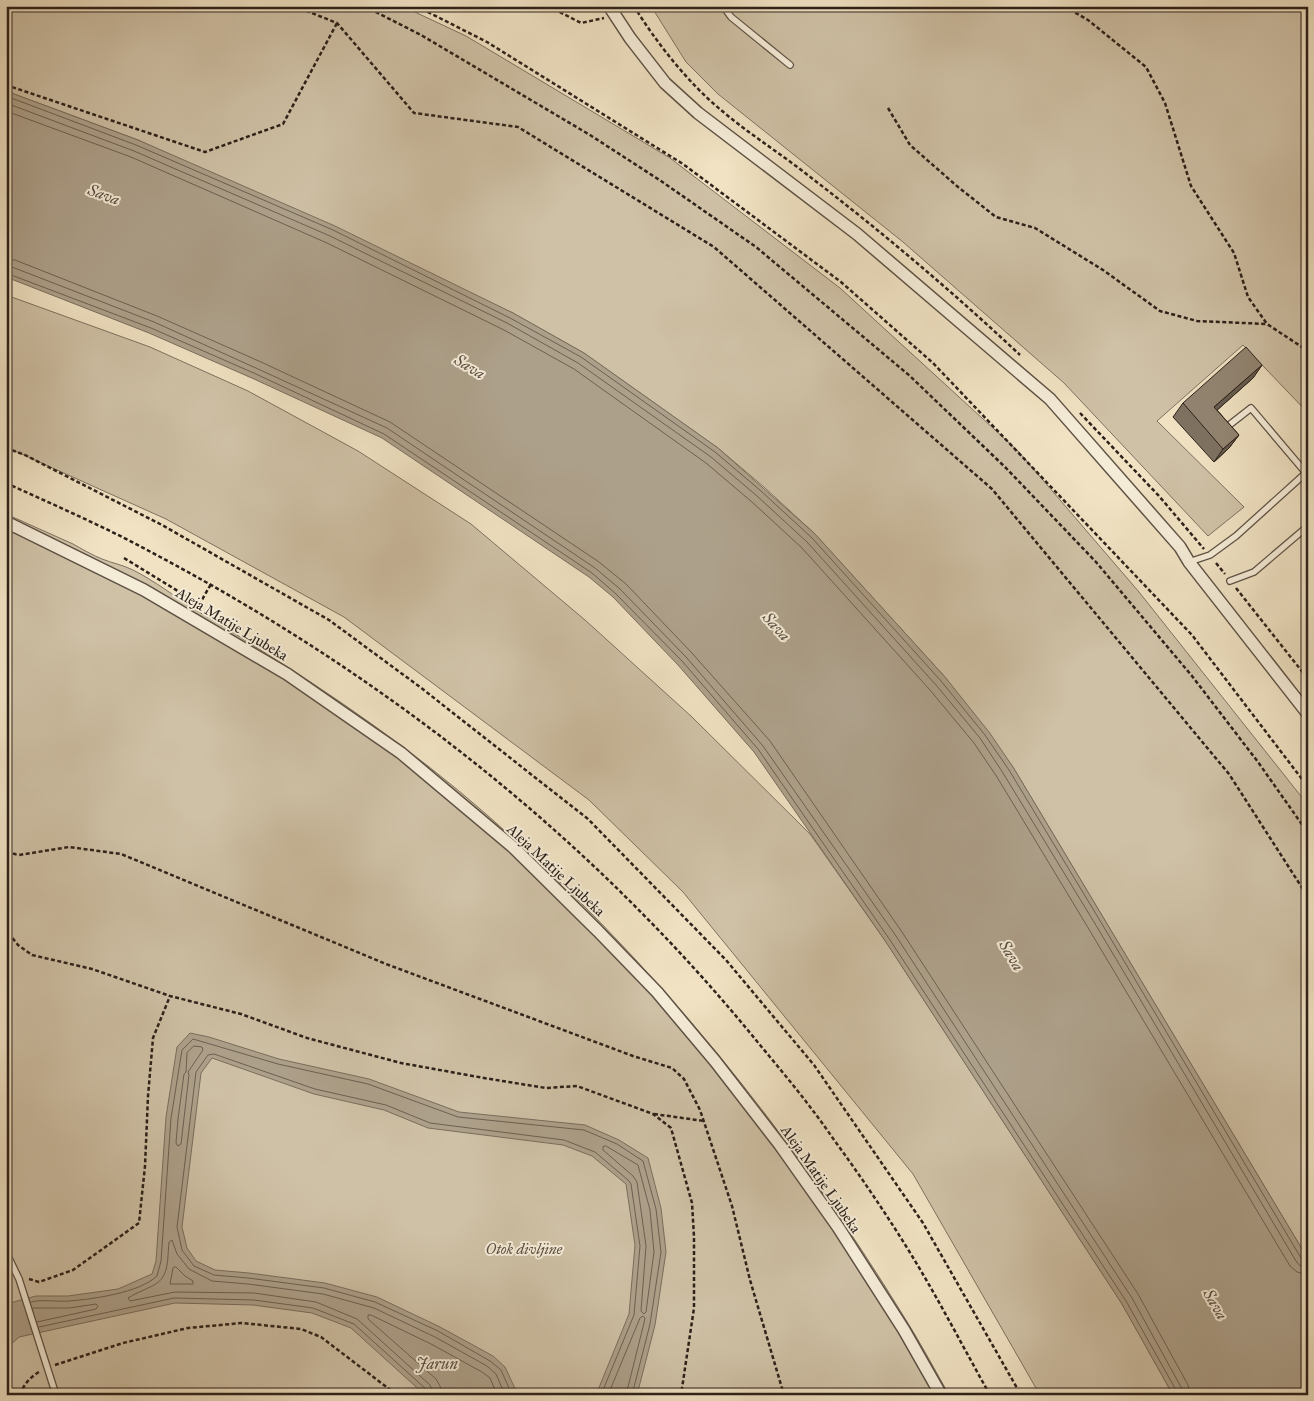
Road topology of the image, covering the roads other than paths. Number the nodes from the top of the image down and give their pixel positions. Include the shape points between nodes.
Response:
1 (723, 6) edge
2 (612, 11) edge
3 (790, 64) dead end
4 (1228, 426) edge
5 (1307, 472) edge
6 (6, 522) edge
7 (1308, 526) edge
8 (1189, 562) junction
9 (1230, 580) road end
10 (1308, 714) edge
11 (6, 1252) edge
12 (56, 1395) edge
13 (941, 1395) edge

1 - 3 lane via 731,17
2 - 8 street via 665,83 698,113 857,234 1050,399 1180,547
4 - 5 lane via 1251,408
5 - 8 lane via 1236,536 1210,555
6 - 13 street, Aleja Matije Ljubeka via 144,590 287,674 401,753 514,848 612,944 715,1061 780,1145 838,1228 904,1330
7 - 9 lane via 1254,572
8 - 10 street
11 - 12 lane via 22,1287

